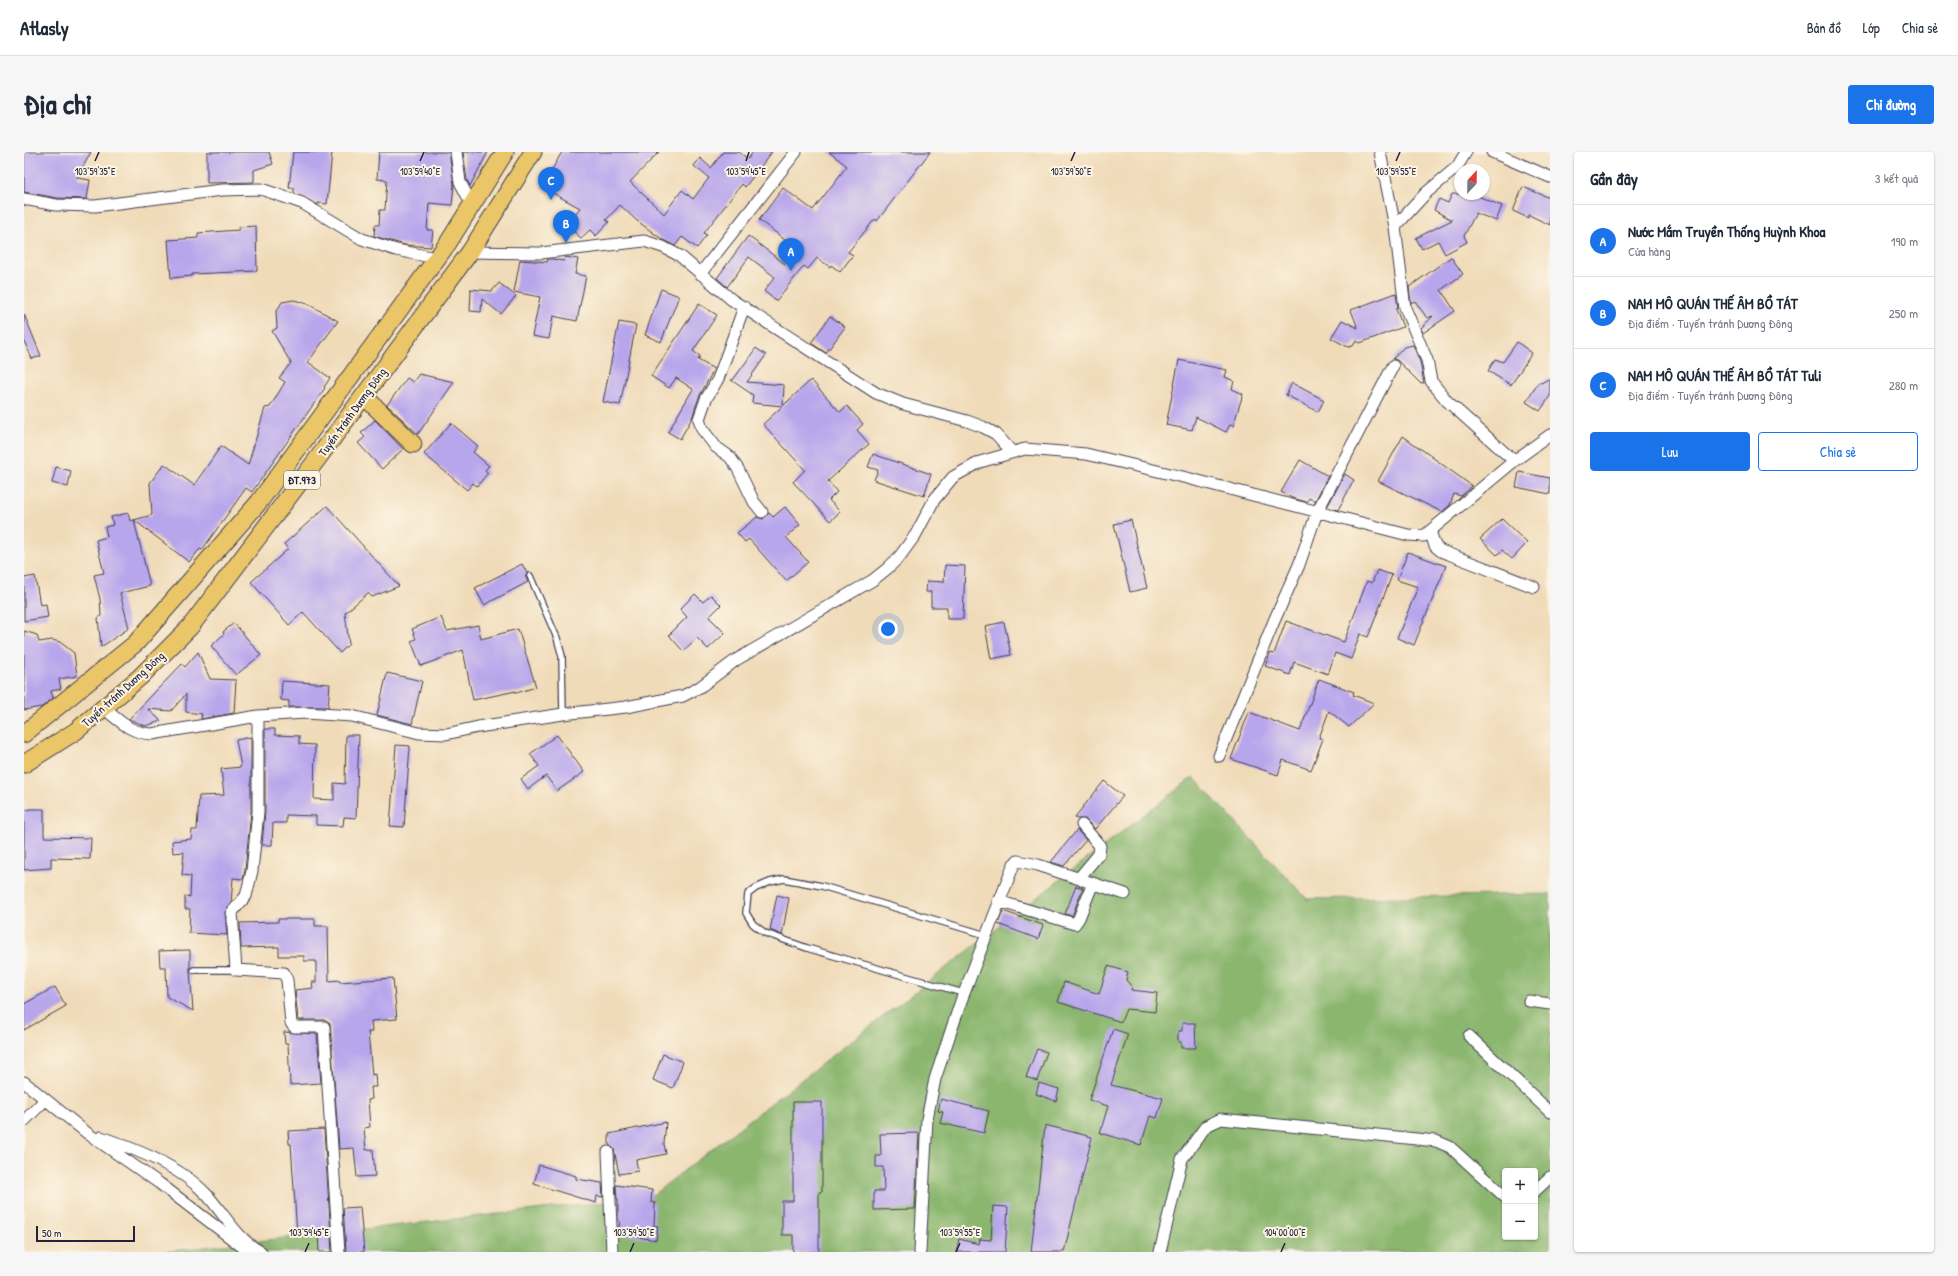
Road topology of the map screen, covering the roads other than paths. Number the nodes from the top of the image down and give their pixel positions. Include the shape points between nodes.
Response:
1 (456, 152) edge
2 (506, 152) edge
3 (533, 152) edge
4 (796, 152) edge
5 (1380, 152) edge
6 (1456, 152) edge
7 (1466, 152) edge
8 (1492, 152) edge
9 (1458, 164) edge
10 (1460, 164) edge
11 (1454, 170) edge
12 (1550, 177) edge
13 (24, 199) edge
14 (472, 205) junction
15 (1395, 227) junction
16 (448, 243) junction
17 (470, 252) junction
18 (436, 258) junction
19 (700, 274) junction
20 (744, 307) junction
21 (1393, 366) dead end
22 (364, 396) junction
23 (1550, 435) edge
24 (413, 444) dead end
25 (1012, 452) junction
26 (1514, 461) junction
27 (762, 512) dead end
28 (1317, 512) junction
29 (1430, 531) junction
30 (530, 576) dead end
31 (1534, 588) dead end
32 (102, 707) junction
33 (563, 714) junction
34 (258, 716) junction
35 (24, 734) edge
36 (1219, 756) dead end
37 (24, 764) edge
38 (1082, 825) dead end
39 (1079, 878) junction
40 (1094, 883) junction
41 (1125, 894) dead end
42 (998, 901) junction
43 (986, 935) junction
44 (194, 970) dead end
45 (236, 970) junction
46 (964, 993) junction
47 (1529, 1001) dead end
48 (1550, 1004) edge
49 (1469, 1036) dead end
50 (24, 1082) edge
51 (45, 1100) junction
52 (1550, 1112) edge
53 (24, 1121) edge
54 (87, 1133) junction
55 (608, 1152) dead end
56 (1550, 1177) edge
57 (1538, 1187) edge
58 (1502, 1194) edge
59 (249, 1252) edge
60 (261, 1252) edge
61 (339, 1252) edge
62 (612, 1252) edge
63 (920, 1252) edge
64 (1160, 1252) edge

1 - 14 street via 460,182
2 - 14 main road, Tuyến tránh Dương Đông / ĐT.973
3 - 17 main road, Tuyến tránh Dương Đông / ĐT.973
4 - 19 street
5 - 15 street
6 - 9 street
7 - 10 street
8 - 12 street
11 - 15 street via 1426,193
13 - 18 street via 56,205 95,206 222,190 261,189 302,203 362,239 396,250
14 - 16 main road, Tuyến tránh Dương Đông / ĐT.973
15 - 26 street via 1405,308 1434,387
16 - 17 main road
16 - 18 main road, Tuyến tránh Dương Đông / ĐT.973
17 - 19 street via 541,253 644,241 680,256
17 - 22 main road, Tuyến tránh Dương Đông / ĐT.973
18 - 35 main road, Tuyến tránh Dương Đông / ĐT.973 via 352,377 258,502 166,610 136,643
19 - 20 street
20 - 25 street via 876,393 903,404 983,427 996,434
20 - 27 street via 718,379 706,399 699,419 702,429 716,447 730,457
21 - 28 street
22 - 24 main road
22 - 32 main road, Tuyến tránh Dương Đông / ĐT.973 via 190,627 140,677
23 - 26 street
25 - 28 street via 1025,449 1086,454
25 - 33 street via 980,462 953,477 934,500 916,534 900,556 873,580 736,660 700,688 683,696 626,707
26 - 29 street
28 - 29 street via 1408,535 1424,536
28 - 36 street via 1299,565
29 - 31 street via 1440,552
30 - 33 lane via 557,638 562,656
32 - 34 street via 140,734
32 - 37 main road, Tuyến tránh Dương Đông / ĐT.973 via 76,731
33 - 34 street via 446,734 432,734 352,716 305,713
34 - 45 street via 258,812 249,887 241,903 232,912
38 - 39 street via 1100,846 1099,854
39 - 40 street
39 - 42 street via 1038,864 1018,861 1009,872
40 - 41 street
40 - 42 street via 1080,918 1075,924
42 - 43 street
43 - 46 street
43 - 46 lane via 822,886 784,879 770,882 748,894 746,913 753,924 765,933 807,948
44 - 45 lane
45 - 61 street via 284,974 287,980 291,1023 294,1027 324,1027
46 - 63 street via 930,1099
47 - 48 street
49 - 52 street
50 - 51 street
51 - 53 street
51 - 54 street
54 - 59 street via 159,1183
54 - 60 street via 133,1149 192,1182 207,1195 242,1238
55 - 62 street
56 - 57 street
58 - 64 street via 1450,1147 1436,1141 1221,1119 1206,1126 1182,1159

